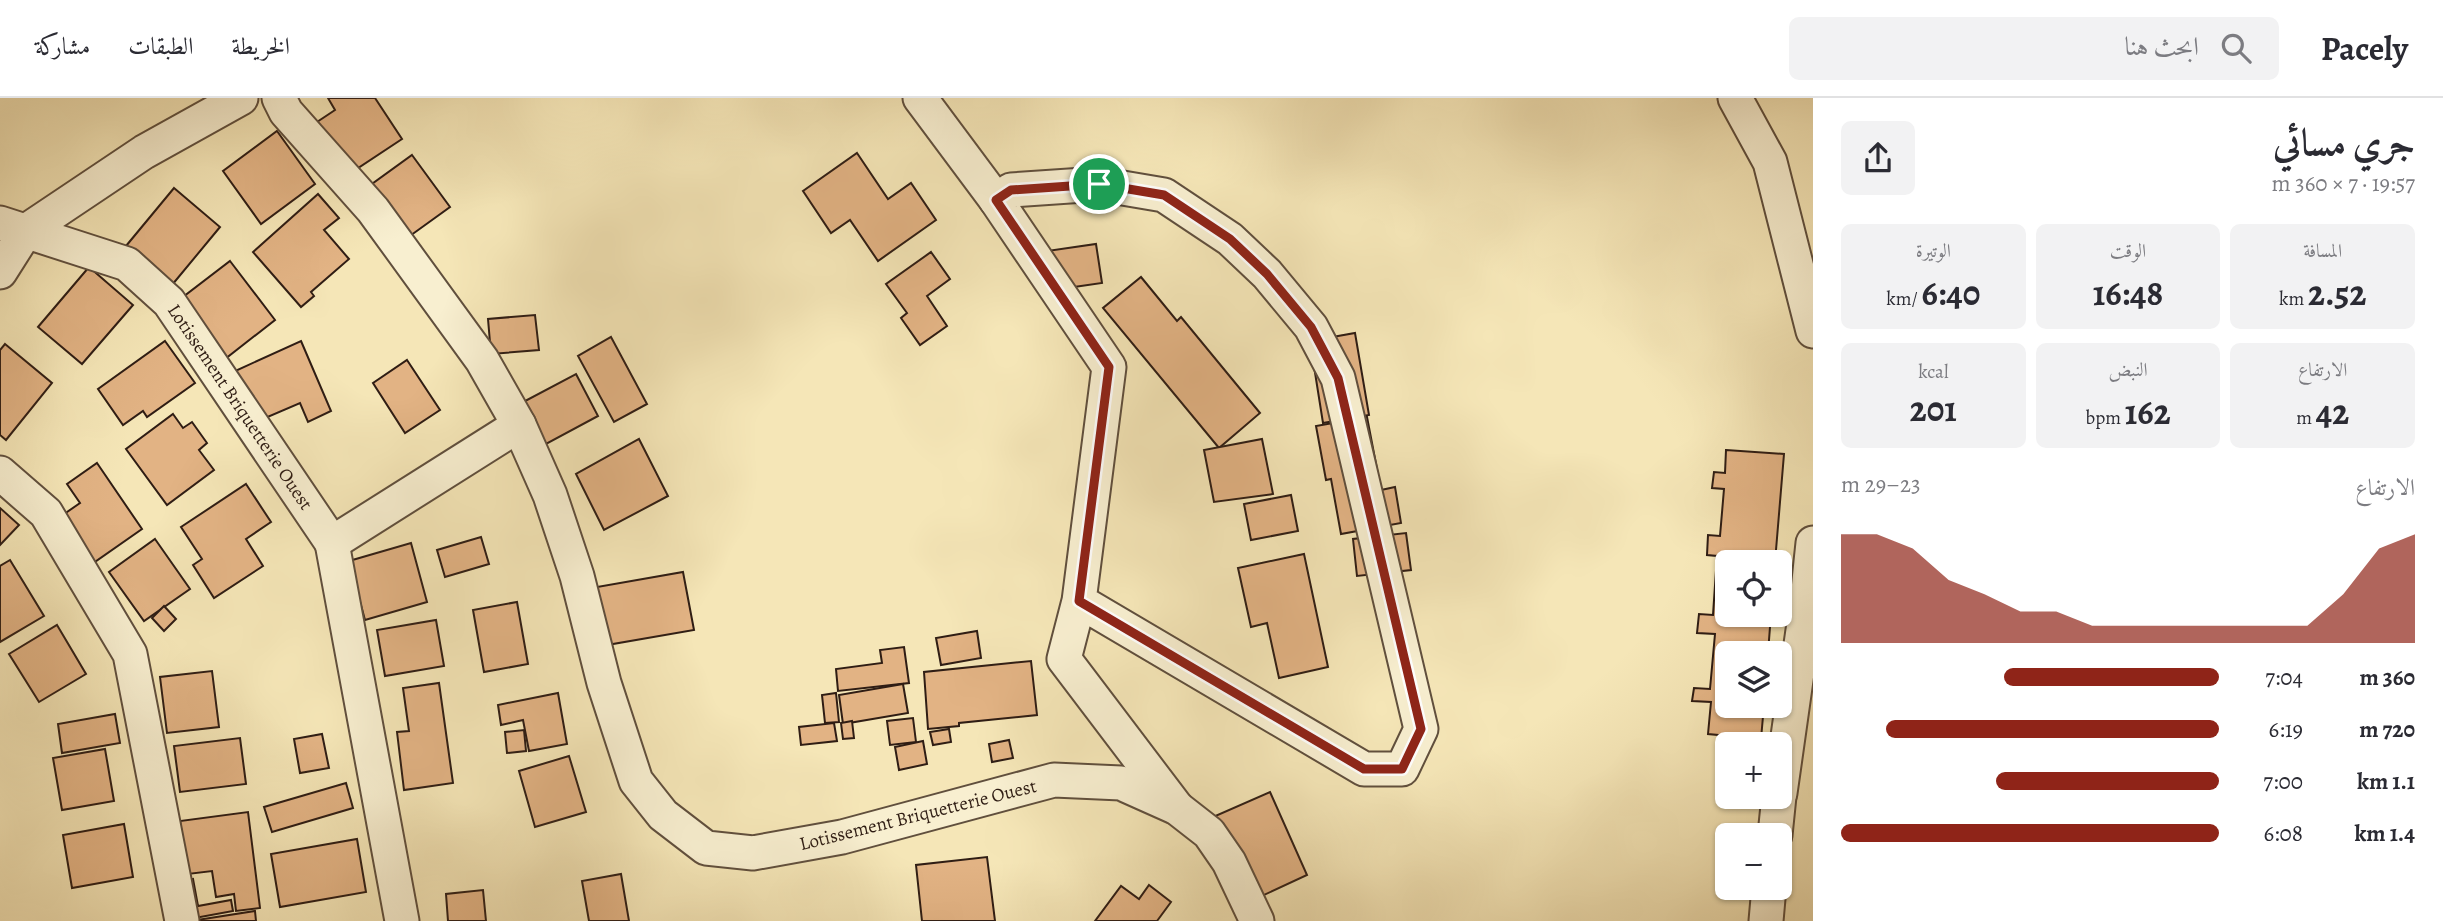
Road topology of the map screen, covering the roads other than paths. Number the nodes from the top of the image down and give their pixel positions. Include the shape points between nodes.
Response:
1 (241, 98) edge
2 (279, 98) edge
3 (920, 98) edge
4 (1735, 98) edge
5 (996, 200) junction
6 (13, 227) edge
7 (0, 272) edge
8 (1813, 331) edge
9 (519, 425) junction
10 (0, 473) edge
11 (332, 543) junction
12 (1813, 543) edge
13 (1079, 601) junction
14 (1800, 740) edge
15 (1792, 761) edge
16 (1177, 808) junction
17 (1768, 900) edge
18 (182, 921) edge
19 (402, 921) edge
20 (1257, 921) edge
21 (1766, 921) edge

1 - 6 street
2 - 9 street, Lotissement Briquetterie Ouest via 286,112 373,210 442,303
3 - 5 street, Lotissement Briquetterie Ouest
4 - 8 street via 1770,162
5 - 13 street, Lotissement Briquetterie Ouest via 1109,367
5 - 13 street via 1011,190 1099,184 1164,195 1230,239 1267,274 1311,327 1338,378 1421,729 1402,769 1364,769
6 - 7 street
6 - 11 street, Lotissement Briquetterie Ouest via 127,264 169,302
9 - 11 street
9 - 16 street, Lotissement Briquetterie Ouest via 550,495 577,576 604,683 636,781 663,815 706,848 753,853 842,838 1054,780 1121,783
10 - 18 street via 46,513 130,654
11 - 19 street, Lotissement Briquetterie Ouest
12 - 14 street
13 - 16 street, Lotissement Briquetterie Ouest via 1064,659
14 - 15 street
16 - 20 street, Lotissement Briquetterie Ouest via 1209,833 1229,862
17 - 21 street

